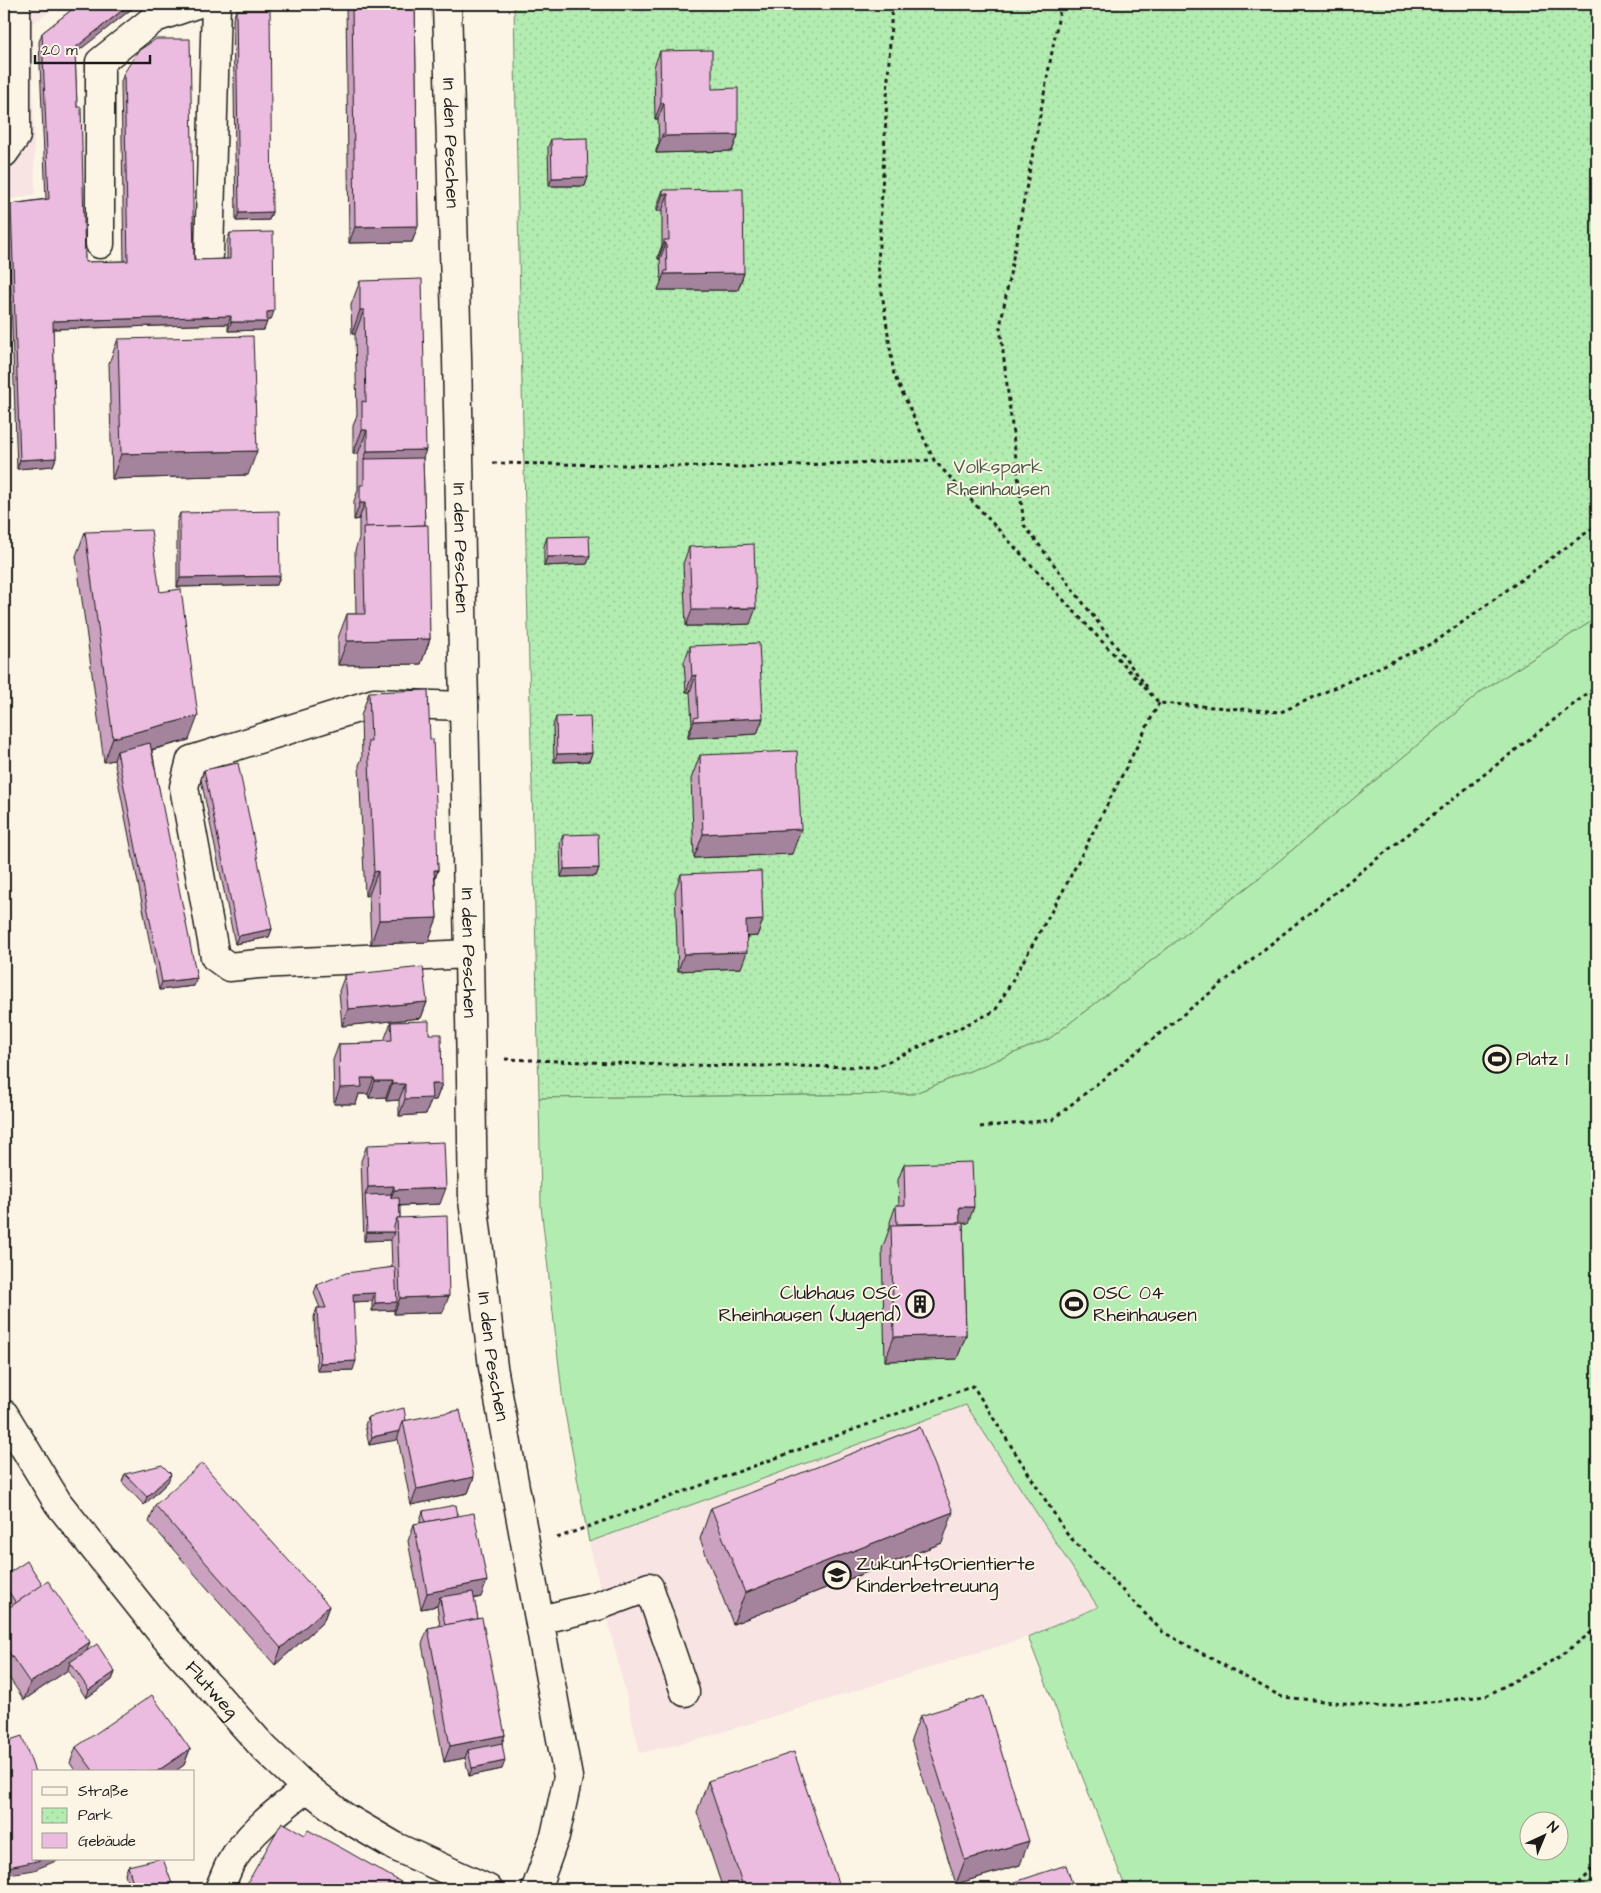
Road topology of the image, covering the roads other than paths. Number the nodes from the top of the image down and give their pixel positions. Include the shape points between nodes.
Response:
1 (16, 4) edge
2 (196, 4) edge
3 (216, 4) edge
4 (447, 4) edge
5 (4, 153) edge
6 (100, 244) dead end
7 (209, 255) dead end
8 (464, 706) junction
9 (470, 954) junction
10 (4, 1414) edge
11 (540, 1620) junction
12 (685, 1692) dead end
13 (307, 1788) junction
14 (219, 1889) edge
15 (488, 1889) edge
16 (536, 1889) edge

1 - 5 street via 16,136
2 - 6 street via 155,18 100,62
3 - 7 street
4 - 8 street, In den Peschen
8 - 9 street, In den Peschen
8 - 9 street via 374,703 192,760 184,787 215,957 229,967
9 - 11 street, In den Peschen via 473,1200 493,1367
10 - 13 street, Flutweg via 58,1503 164,1636 264,1749
11 - 12 street via 598,1606 649,1587
11 - 16 street, In den Peschen via 568,1776 555,1836
13 - 14 street via 252,1835 230,1864
13 - 15 street, Flutweg via 342,1816 396,1847

